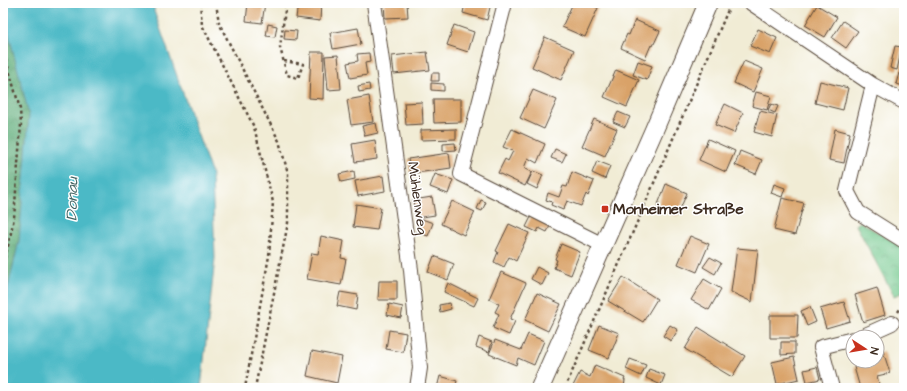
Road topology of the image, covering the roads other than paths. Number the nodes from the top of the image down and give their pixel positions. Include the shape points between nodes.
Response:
1 (364, 3) edge
2 (505, 3) edge
3 (708, 3) edge
4 (751, 3) edge
5 (374, 8) edge
6 (873, 85) junction
7 (904, 102) edge
8 (904, 241) edge
9 (603, 245) junction
10 (892, 323) dead end
11 (879, 329) edge
12 (845, 341) edge
13 (417, 388) edge
14 (540, 388) edge
15 (832, 388) edge

1 - 5 street, Mühlenweg
2 - 9 street via 461,174
3 - 9 main road
4 - 6 street
5 - 13 street, Mühlenweg via 411,270 420,368
6 - 7 street
6 - 8 street via 847,191 858,212
9 - 14 main road
10 - 11 street
12 - 15 street via 820,347

